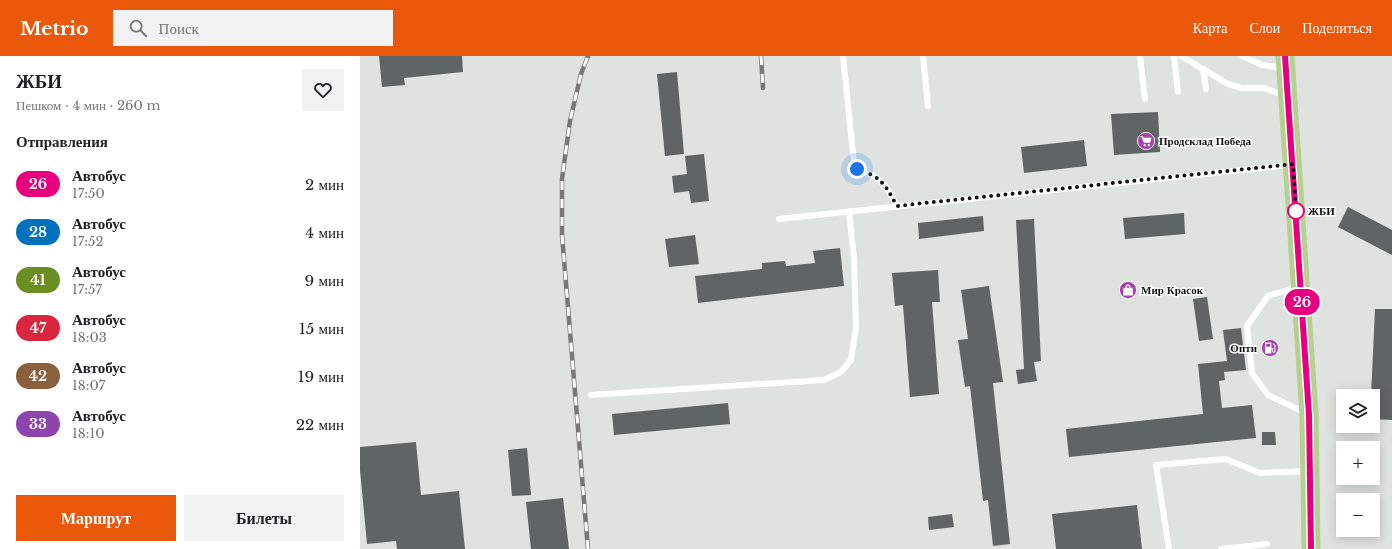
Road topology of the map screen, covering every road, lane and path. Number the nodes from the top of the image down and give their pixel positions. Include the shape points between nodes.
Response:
1 (843, 56) edge
2 (923, 56) edge
3 (1140, 56) edge
4 (1174, 56) edge
5 (1181, 56) edge
6 (1242, 56) edge
7 (1286, 62) edge
8 (1202, 69) junction
9 (1206, 89) dead end
10 (1178, 92) dead end
11 (1289, 97) junction
12 (1145, 99) dead end
13 (928, 106) dead end
14 (1293, 164) junction
15 (897, 206) junction
16 (849, 211) junction
17 (779, 219) dead end
18 (1301, 286) junction
19 (591, 395) dead end
20 (1309, 415) junction
21 (1310, 471) junction
22 (1267, 544) dead end
23 (1169, 549) edge
24 (1221, 549) edge
25 (1311, 549) edge

1 - 15 lane via 854,162 857,169 872,175 885,185
2 - 13 lane
3 - 12 lane
4 - 10 lane
5 - 8 lane
6 - 7 lane via 1262,65
7 - 11 main road
8 - 9 lane
8 - 11 lane via 1228,84 1242,88 1264,88
11 - 14 main road
14 - 15 lane
14 - 18 main road
15 - 16 lane
16 - 17 lane
16 - 19 lane via 854,258 856,327 851,360 841,372 824,380
18 - 20 main road
18 - 20 lane via 1268,296 1247,326 1252,373 1268,395
20 - 21 main road
21 - 23 lane via 1260,473 1226,459 1156,465
21 - 25 main road
22 - 24 lane

